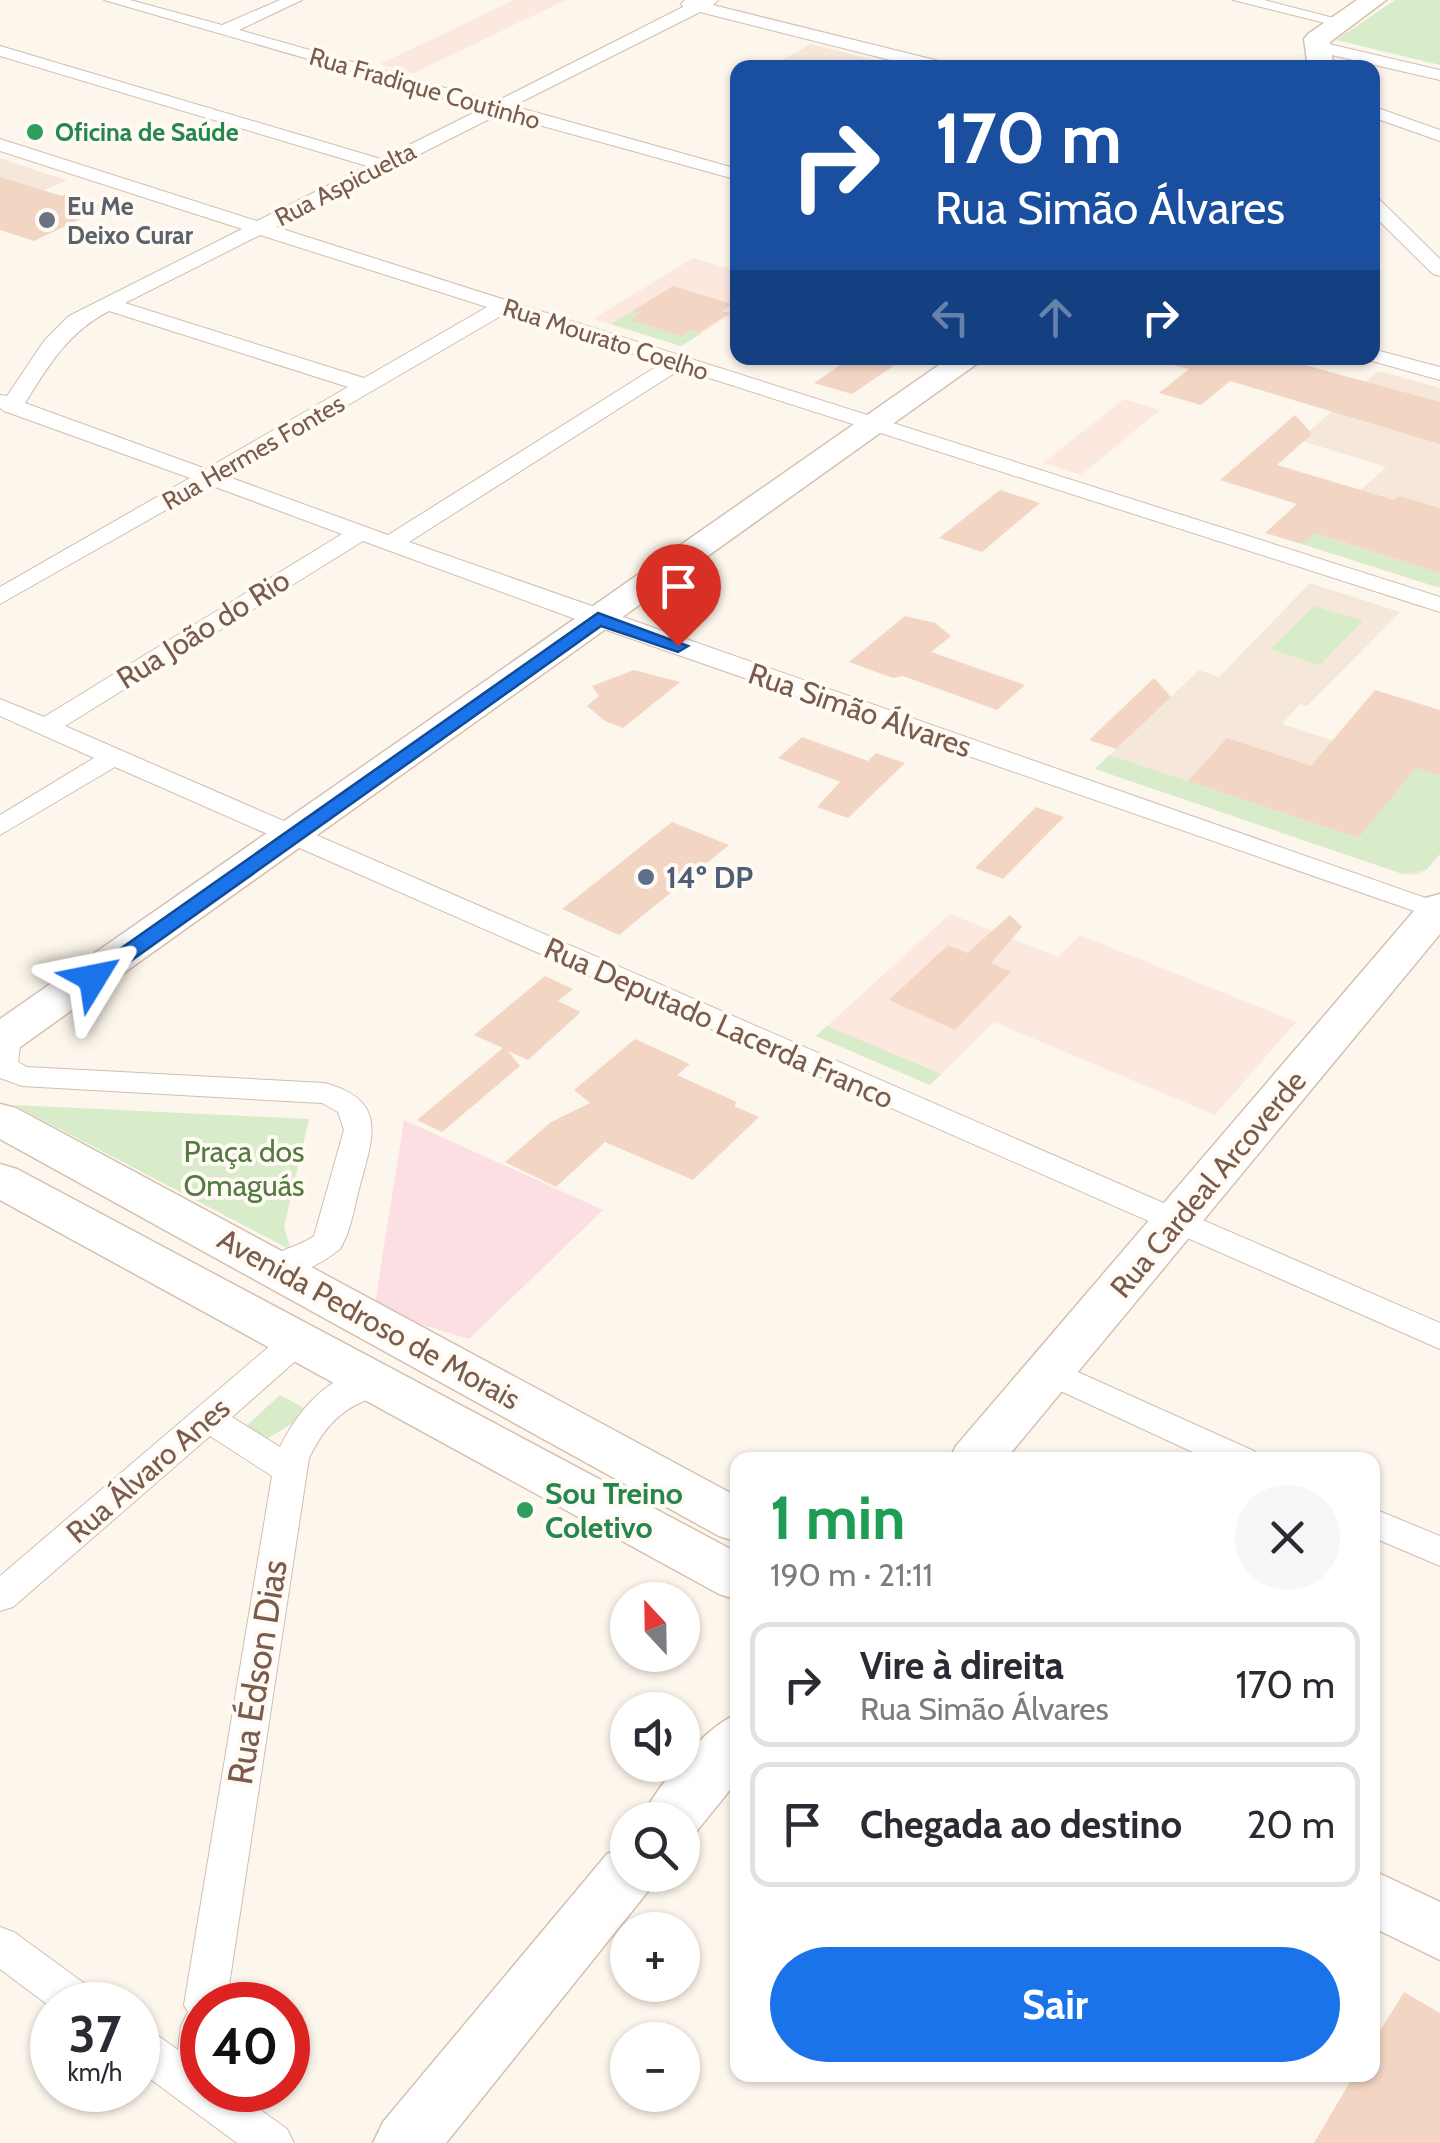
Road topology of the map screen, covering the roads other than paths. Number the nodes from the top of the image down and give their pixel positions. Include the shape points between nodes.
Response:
1 (112, 0) edge
2 (294, 0) edge
3 (672, 0) edge
4 (1241, 0) edge
5 (1374, 0) edge
6 (704, 3) edge
7 (1341, 22) junction
8 (223, 31) junction
9 (0, 51) edge
10 (1318, 57) edge
11 (915, 60) edge
12 (1380, 65) edge
13 (1440, 75) edge
14 (497, 108) junction
15 (1380, 114) edge
16 (1440, 136) edge
17 (0, 146) edge
18 (383, 165) junction
19 (730, 174) edge
20 (1380, 212) edge
21 (258, 228) junction
22 (1440, 270) edge
23 (106, 304) junction
24 (504, 306) junction
25 (1380, 357) edge
26 (678, 362) junction
27 (959, 365) edge
28 (1440, 374) edge
29 (367, 386) junction
30 (6, 403) edge
31 (875, 424) junction
32 (210, 478) junction
33 (361, 532) junction
34 (390, 543) junction
35 (0, 597) edge
36 (1440, 605) edge
37 (598, 619) junction
38 (0, 707) edge
39 (46, 727) junction
40 (114, 756) junction
41 (0, 827) edge
42 (294, 836) junction
43 (1439, 910) edge
44 (3, 1039) edge
45 (42, 1079) junction
46 (0, 1092) edge
47 (0, 1119) edge
48 (0, 1180) edge
49 (1174, 1222) junction
50 (275, 1268) junction
51 (1440, 1337) edge
52 (296, 1342) junction
53 (1052, 1372) junction
54 (376, 1383) junction
55 (208, 1418) junction
56 (983, 1452) edge
57 (1225, 1452) edge
58 (289, 1470) junction
59 (730, 1518) edge
60 (1380, 1525) edge
61 (1440, 1552) edge
62 (730, 1575) edge
63 (0, 1597) edge
64 (730, 1748) edge
65 (685, 1802) edge
66 (612, 1892) edge
67 (1380, 1900) edge
68 (1440, 1933) edge
69 (0, 1945) edge
70 (51, 1982) edge
71 (209, 1982) edge
72 (229, 2112) edge
73 (272, 2143) edge
74 (406, 2143) edge

1 - 8 street, Rua Fradique Coutinho
2 - 8 street
3 - 6 street
4 - 7 street
5 - 7 main road
6 - 11 street
6 - 14 street, Rua Aspicuelta
7 - 10 main road via 1317,40
8 - 14 street, Rua Fradique Coutinho
9 - 18 street
12 - 13 street
14 - 18 street, Rua Aspicuelta
14 - 19 street, Rua Fradique Coutinho
15 - 16 street
17 - 21 street, Rua Mourato Coelho
18 - 21 street, Rua Aspicuelta
20 - 22 street
21 - 23 street, Rua Aspicuelta
21 - 24 street, Rua Mourato Coelho
23 - 29 street
23 - 30 street, Rua Aspicuelta via 62,333
24 - 26 street, Rua Mourato Coelho
24 - 29 street, Rua Hermes Fontes
25 - 28 street
26 - 31 street, Rua Mourato Coelho
26 - 34 street
27 - 31 main road
29 - 32 street, Rua Hermes Fontes
30 - 32 street, Rua Simão Álvares
31 - 36 street, Rua Mourato Coelho
31 - 37 main road
32 - 33 street, Rua Simão Álvares
32 - 35 street, Rua Hermes Fontes
33 - 34 street, Rua Simão Álvares
33 - 39 street, Rua João do Rio
34 - 37 street, Rua Simão Álvares
37 - 42 main road
37 - 43 street, Rua Simão Álvares
38 - 39 street, Rua Deputado Lacerda Franco
39 - 40 street, Rua Deputado Lacerda Franco
40 - 41 street
40 - 42 street, Rua Deputado Lacerda Franco
42 - 44 main road
42 - 49 street, Rua Deputado Lacerda Franco
43 - 49 main road, Rua Cardeal Arcoverde
44 - 45 street via 8,1070
45 - 46 street
45 - 50 street via 325,1093 346,1100 358,1130 329,1241
47 - 50 main road, Avenida Pedroso de Morais
48 - 52 main road, Avenida Pedroso de Morais
49 - 51 street, Rua Deputado Lacerda Franco
49 - 53 main road, Rua Cardeal Arcoverde
50 - 59 main road, Avenida Pedroso de Morais
52 - 54 main road, Avenida Pedroso de Morais
52 - 55 street, Rua Álvaro Anes
53 - 56 main road, Rua Cardeal Arcoverde
53 - 57 street
54 - 58 street, Rua Édson Dias via 326,1402 302,1434
54 - 62 main road, Avenida Pedroso de Morais
55 - 58 street
55 - 63 street, Rua Álvaro Anes
58 - 71 street, Rua Édson Dias
60 - 61 street
64 - 65 main road
66 - 74 main road
67 - 68 main road
69 - 70 street
72 - 73 street

